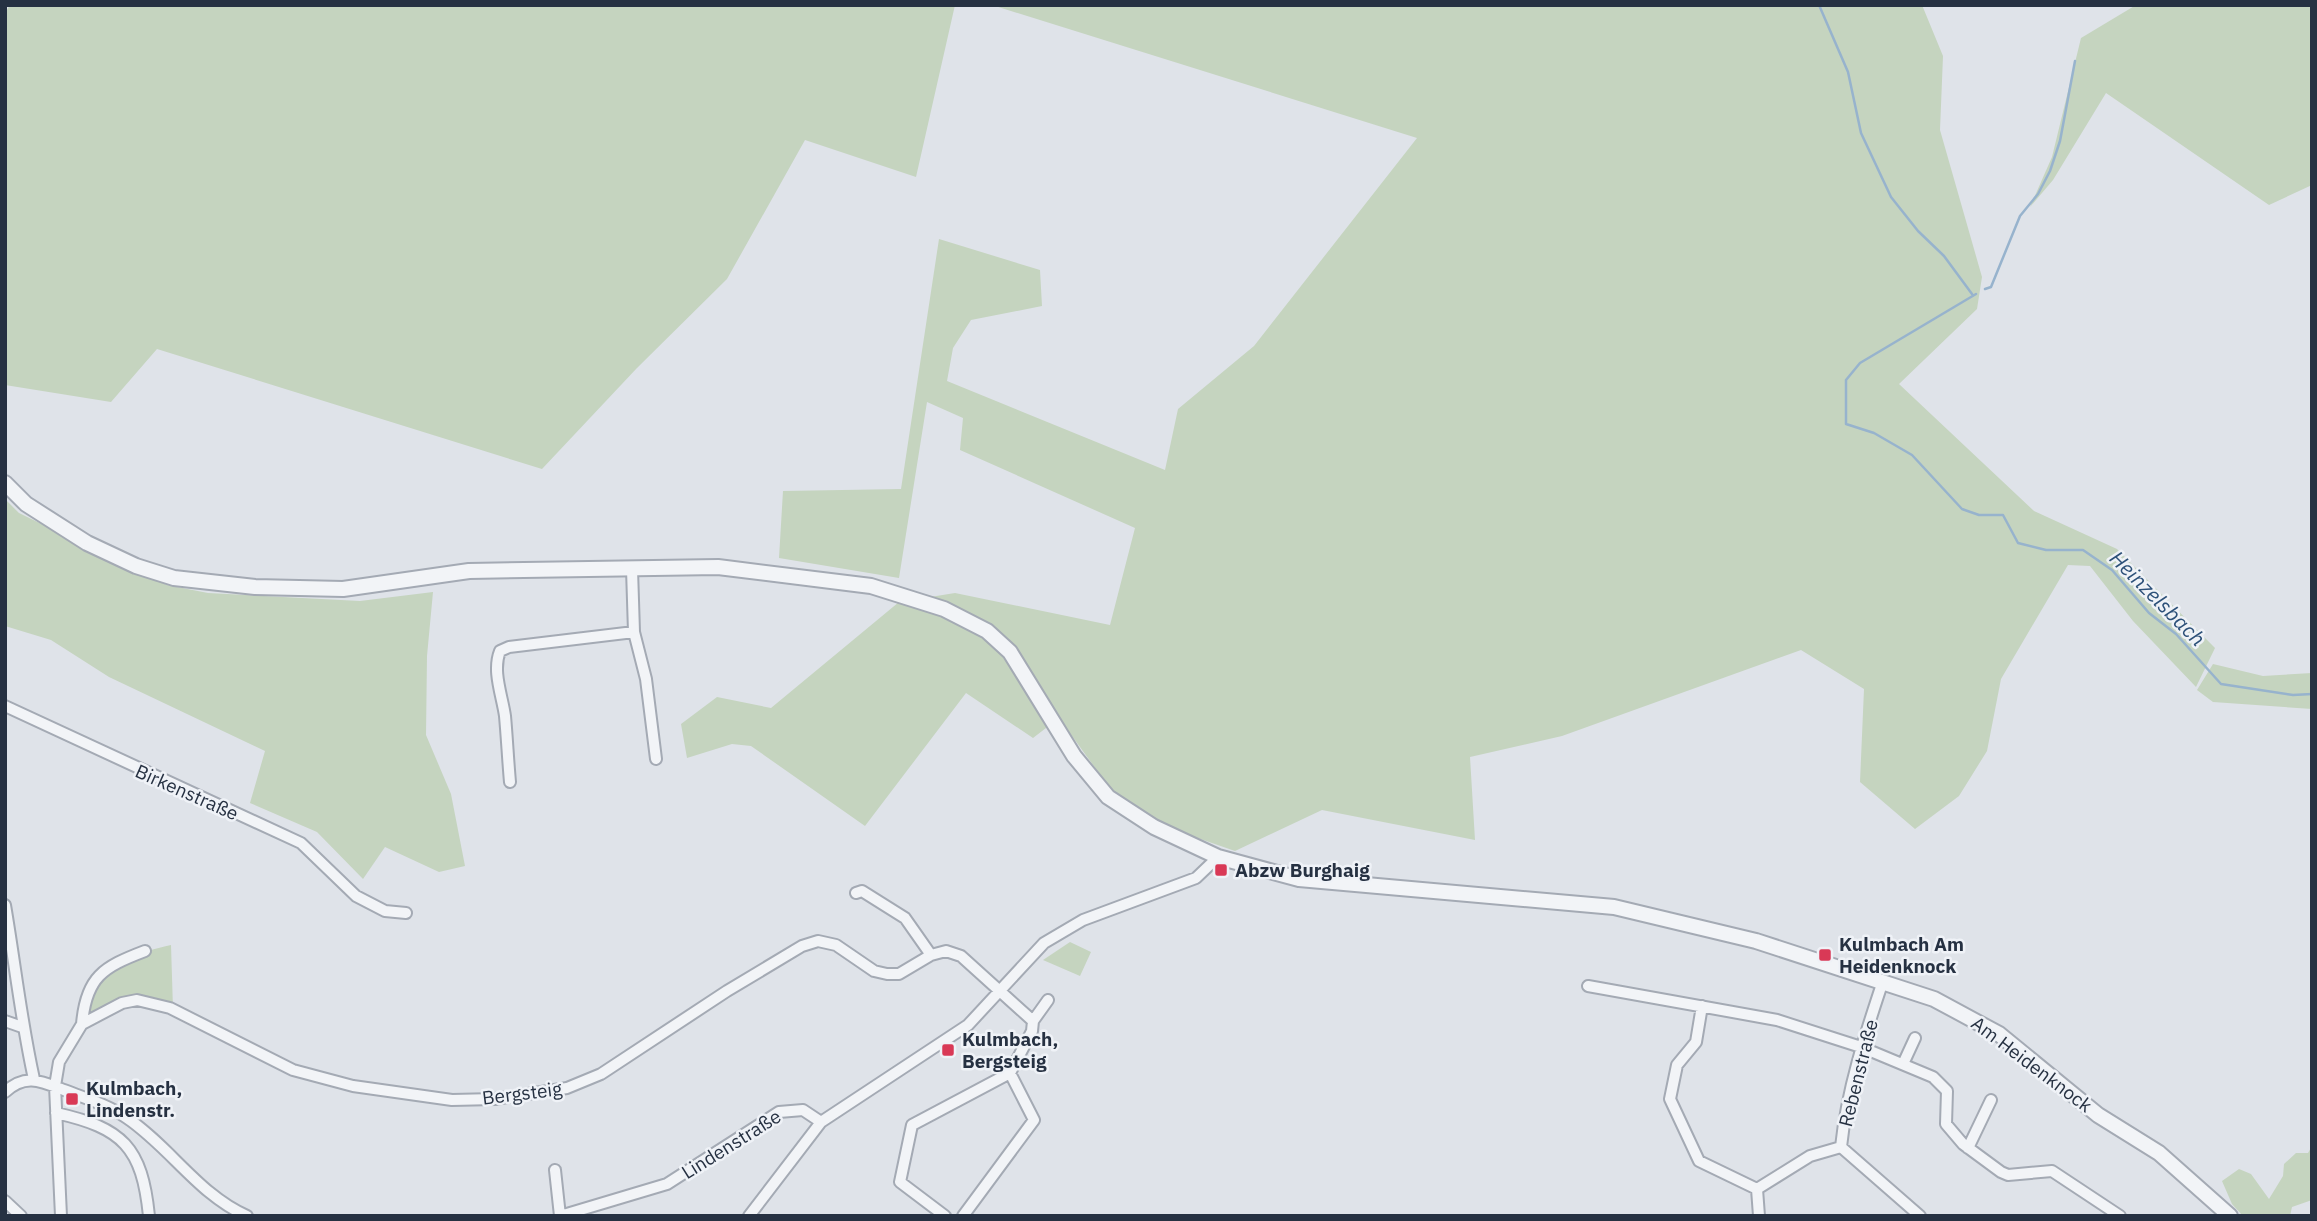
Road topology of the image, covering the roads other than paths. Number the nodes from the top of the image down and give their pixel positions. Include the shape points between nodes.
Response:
1 (5, 484) edge
2 (632, 569) junction
3 (634, 632) junction
4 (5, 706) edge
5 (656, 759) dead end
6 (510, 782) dead end
7 (1218, 857) junction
8 (856, 893) dead end
9 (356, 896) junction
10 (5, 905) edge
11 (407, 913) dead end
12 (371, 914) dead end
13 (145, 951) dead end
14 (931, 955) junction
15 (1883, 981) junction
16 (1588, 986) dead end
17 (1001, 992) junction
18 (1048, 1000) dead end
19 (1702, 1006) junction
20 (5, 1021) edge
21 (1033, 1021) junction
22 (82, 1024) junction
23 (23, 1027) junction
24 (1915, 1038) dead end
25 (1861, 1046) junction
26 (1903, 1064) junction
27 (1010, 1073) junction
28 (34, 1079) junction
29 (55, 1086) junction
30 (5, 1092) edge
31 (1991, 1100) dead end
32 (56, 1113) junction
33 (821, 1122) junction
34 (1841, 1147) junction
35 (1968, 1148) junction
36 (555, 1170) dead end
37 (1757, 1189) junction
38 (5, 1201) edge
39 (21, 1216) edge
40 (61, 1216) edge
41 (149, 1216) edge
42 (247, 1216) edge
43 (560, 1216) edge
44 (749, 1216) edge
45 (945, 1216) edge
46 (963, 1216) edge
47 (1759, 1216) edge
48 (1920, 1216) edge
49 (2120, 1216) edge
50 (2231, 1216) edge

1 - 2 street, Am Heidenknock via 87,543 174,578 255,587 343,589 469,571
2 - 3 street
2 - 7 street, Am Heidenknock via 764,570 871,586 944,609 988,631 1010,652 1074,756 1108,797 1154,827
3 - 5 street via 646,679
3 - 6 street via 500,651 498,683
4 - 9 street, Birkenstraße via 302,843
7 - 15 street, Am Heidenknock via 1299,878 1551,899 1647,913
7 - 17 street via 1196,877 1083,920 1054,936 1034,952
8 - 14 street via 862,891 905,918
9 - 11 street, Birkenstraße via 385,911
9 - 12 street, Birkenstraße
10 - 23 street
13 - 22 street via 96,977 86,992
14 - 17 street via 946,951 961,956
14 - 22 street, Bergsteig via 899,974 887,974 874,971 828,941 802,946 601,1074 567,1088 495,1098 409,1096 323,1079 293,1070 196,1019 148,1001 122,1003
15 - 25 street, Rebenstraße
15 - 50 street, Am Heidenknock via 1953,1007 2000,1034 2098,1115 2159,1153
16 - 19 street
17 - 21 street
17 - 33 street via 968,1026
18 - 21 street
19 - 25 street via 1777,1020
19 - 37 street via 1696,1042 1677,1065 1670,1099 1699,1161
20 - 23 street
21 - 27 street
22 - 29 street via 59,1062
23 - 28 street
24 - 26 street
25 - 26 street
25 - 34 street, Rebenstraße
26 - 35 street via 1944,1086 1946,1124
27 - 45 street via 912,1125 900,1182
27 - 46 street via 1034,1120
28 - 29 street
28 - 30 street via 15,1083
29 - 32 street
29 - 42 street via 129,1119 210,1193
31 - 35 street
32 - 40 street
32 - 41 street via 110,1131 133,1151
33 - 43 street, Lindenstraße via 803,1110 779,1112 667,1184
33 - 44 street
34 - 37 street via 1810,1156
34 - 48 street, Rebenstraße
35 - 49 street via 2008,1175 2045,1171 2060,1175
36 - 43 street
37 - 47 street
38 - 39 street

